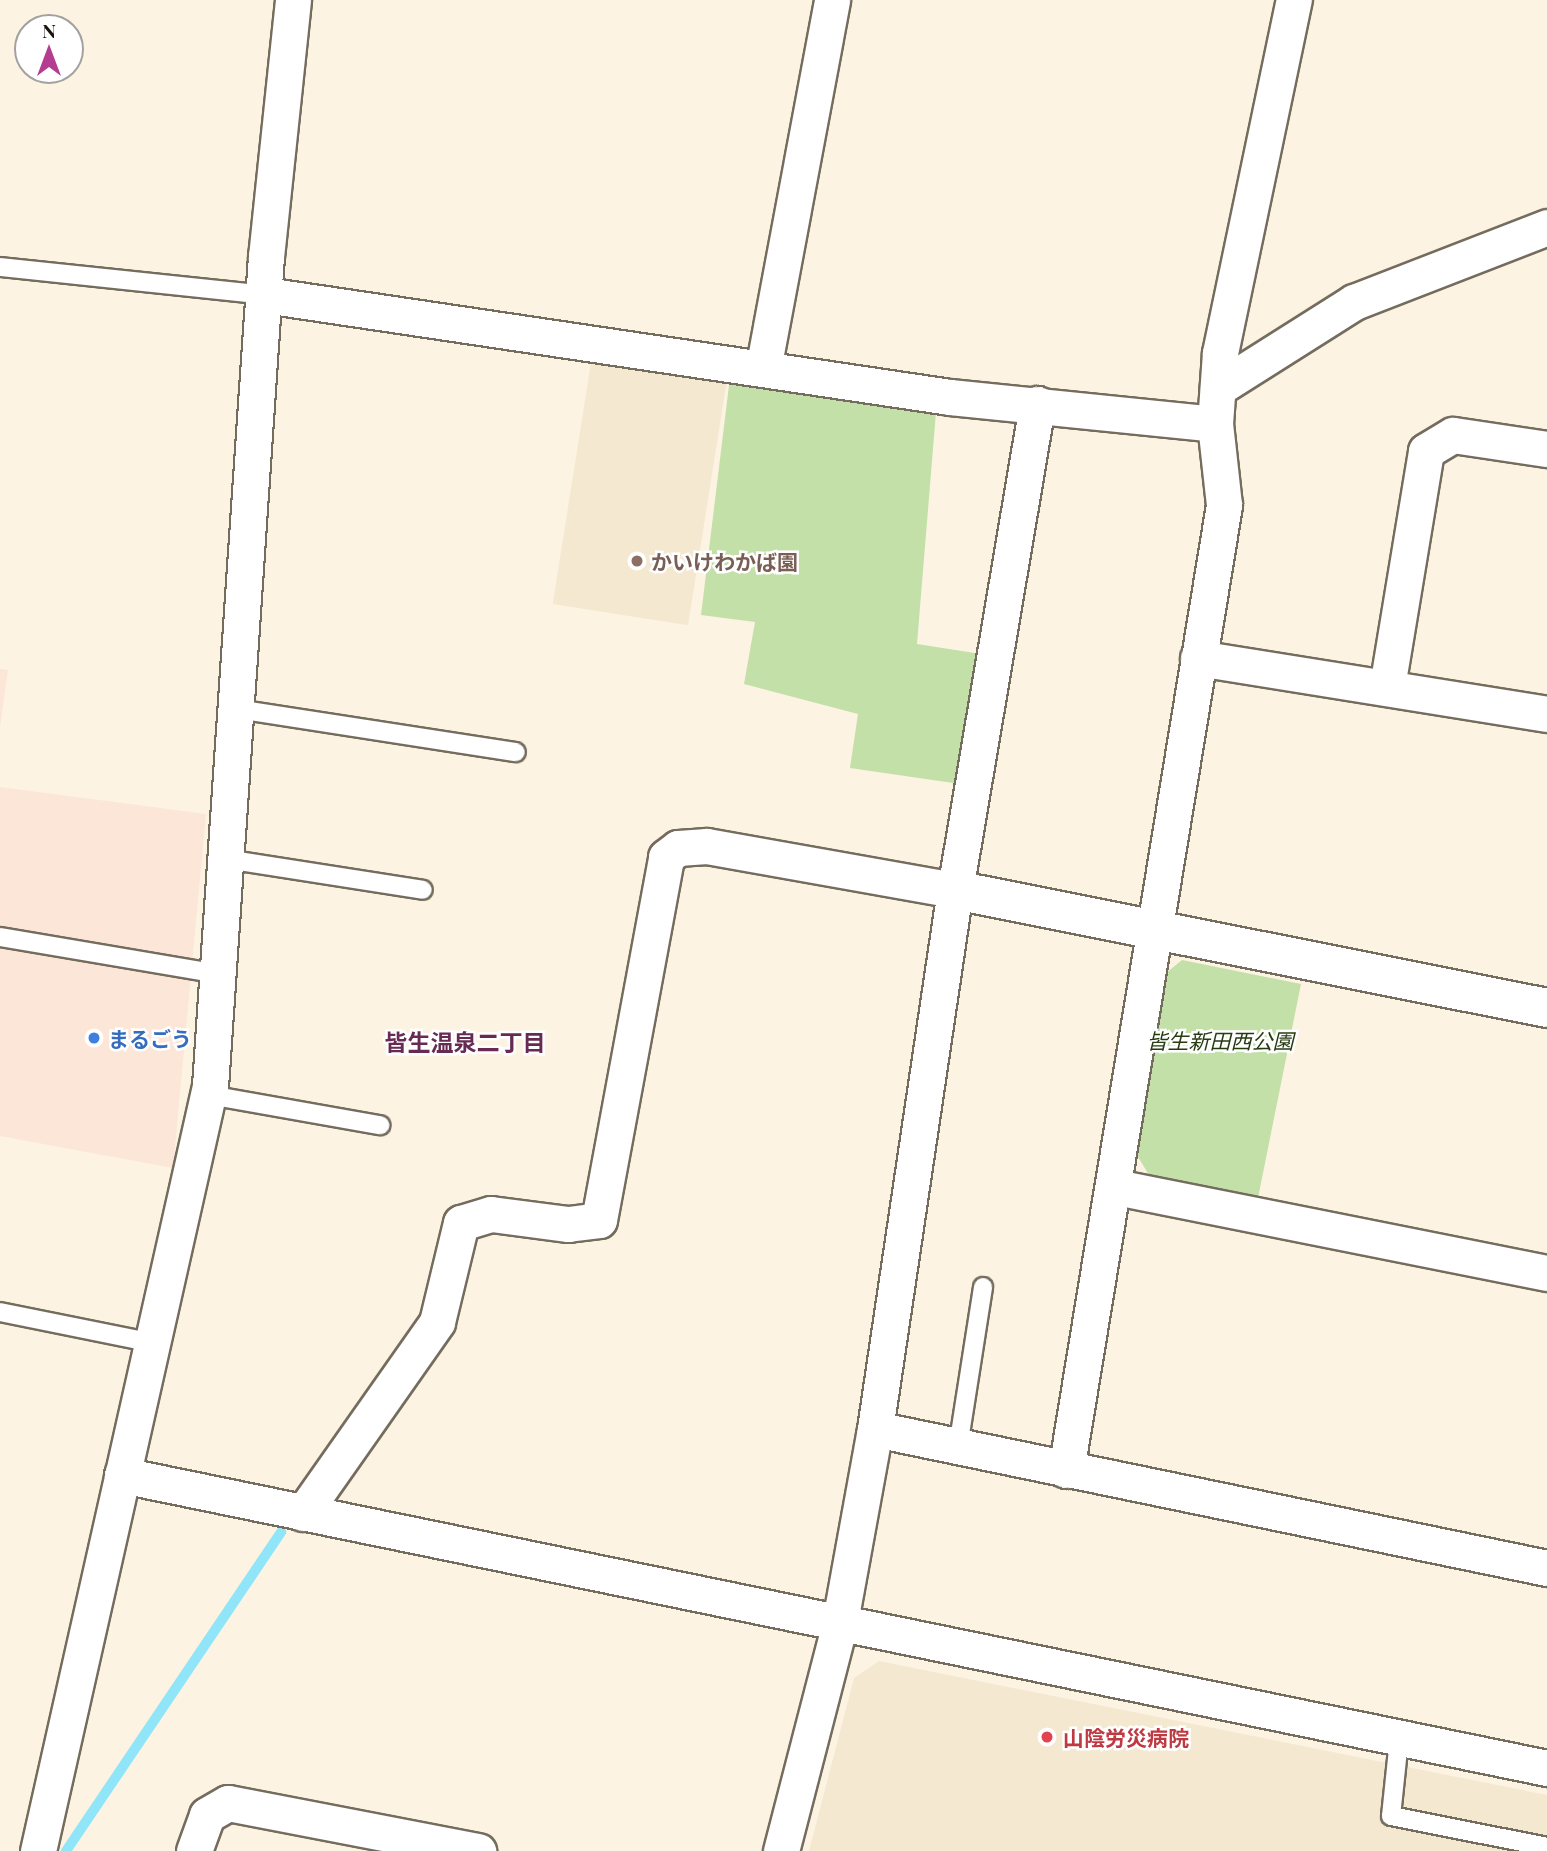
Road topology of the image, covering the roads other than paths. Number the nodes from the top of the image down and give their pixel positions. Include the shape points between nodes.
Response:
1 (293, 0) edge
2 (832, 0) edge
3 (1294, 0) edge
4 (1547, 227) edge
5 (0, 267) edge
6 (265, 295) junction
7 (764, 364) junction
8 (1218, 388) junction
9 (1037, 404) junction
10 (1215, 424) junction
11 (1547, 449) edge
12 (1198, 658) junction
13 (1387, 687) junction
14 (237, 709) junction
15 (1547, 714) edge
16 (516, 752) dead end
17 (226, 859) junction
18 (423, 890) dead end
19 (955, 890) junction
20 (1152, 929) junction
21 (0, 937) edge
22 (218, 974) junction
23 (1547, 1009) edge
24 (209, 1096) junction
25 (380, 1125) dead end
26 (1116, 1187) junction
27 (1547, 1273) edge
28 (983, 1287) dead end
29 (0, 1312) edge
30 (154, 1343) junction
31 (875, 1429) junction
32 (958, 1447) junction
33 (1066, 1470) junction
34 (122, 1475) junction
35 (303, 1513) junction
36 (1547, 1569) edge
37 (839, 1628) junction
38 (1399, 1740) junction
39 (1547, 1768) edge
40 (390, 1842) edge
41 (1547, 1847) edge
42 (38, 1851) edge
43 (194, 1851) edge
44 (478, 1851) edge
45 (781, 1851) edge

1 - 6 street
2 - 7 street
3 - 8 street
4 - 8 street via 1354,302
5 - 6 lane
6 - 7 street
6 - 14 street
7 - 9 street via 950,397
8 - 10 street
9 - 10 street
9 - 19 street
10 - 12 street via 1224,505
11 - 13 street via 1453,435 1426,451
12 - 13 street
12 - 20 street
13 - 15 street
14 - 16 lane
14 - 17 street
17 - 18 lane
17 - 22 street
19 - 20 street
19 - 31 street
19 - 35 street via 707,846 678,848 666,856 599,1220 568,1224 491,1214 461,1223 437,1322
20 - 23 street
20 - 26 street
21 - 22 lane
22 - 24 street
24 - 25 lane
24 - 30 street
26 - 27 street
26 - 33 street
28 - 32 lane
29 - 30 lane
30 - 34 street
31 - 32 street
31 - 37 street
32 - 33 street
33 - 36 street
34 - 35 street
34 - 42 street
35 - 37 street
37 - 38 street
37 - 45 street
38 - 39 street
38 - 41 lane via 1391,1816
40 - 43 street via 228,1803 207,1815
40 - 44 street

